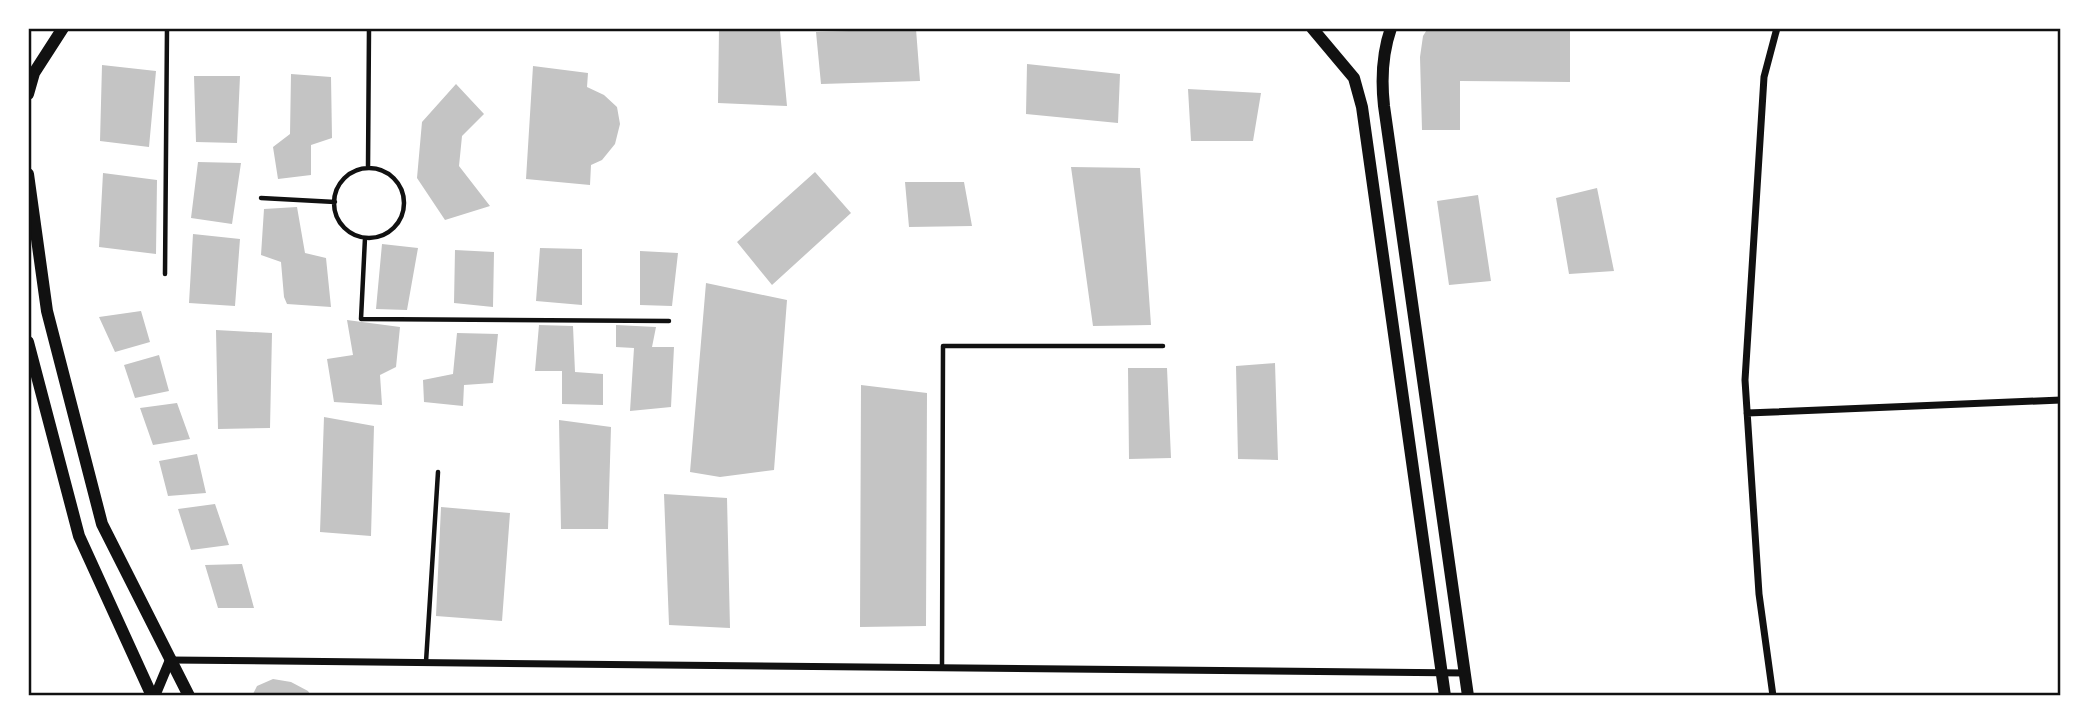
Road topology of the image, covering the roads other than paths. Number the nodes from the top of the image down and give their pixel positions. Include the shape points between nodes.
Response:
1 (63, 28) edge
2 (167, 28) edge
3 (369, 28) edge
4 (1312, 28) edge
5 (1391, 28) edge
6 (1777, 28) edge
7 (28, 94) edge
8 (368, 167) junction
9 (28, 174) edge
10 (261, 198) dead end
11 (335, 202) junction
12 (365, 237) junction
13 (165, 274) dead end
14 (669, 321) dead end
15 (28, 342) edge
16 (1163, 346) dead end
17 (2061, 400) edge
18 (1747, 413) junction
19 (438, 472) dead end
20 (170, 660) junction
21 (426, 663) junction
22 (942, 668) junction
23 (1442, 673) junction
24 (1465, 673) junction
25 (153, 696) edge
26 (188, 696) edge
27 (1445, 696) edge
28 (1468, 696) edge
29 (1773, 696) edge

1 - 7 main road via 34,73
2 - 13 lane
3 - 8 lane
4 - 23 main road via 1354,78 1362,107
5 - 24 main road via 1381,81
6 - 18 street via 1765,77 1756,170
8 - 11 lane via 347,176
8 - 12 lane via 390,174 404,204 396,226 387,233
9 - 20 main road via 47,311 102,524
10 - 11 lane
11 - 12 lane via 344,228
12 - 14 lane via 361,319
15 - 25 main road via 79,536
16 - 22 lane via 943,345
17 - 18 street
18 - 29 street via 1759,594
19 - 21 lane
20 - 21 street
20 - 25 street
20 - 26 main road
21 - 22 street
22 - 23 street
23 - 24 street
23 - 27 main road
24 - 28 main road

